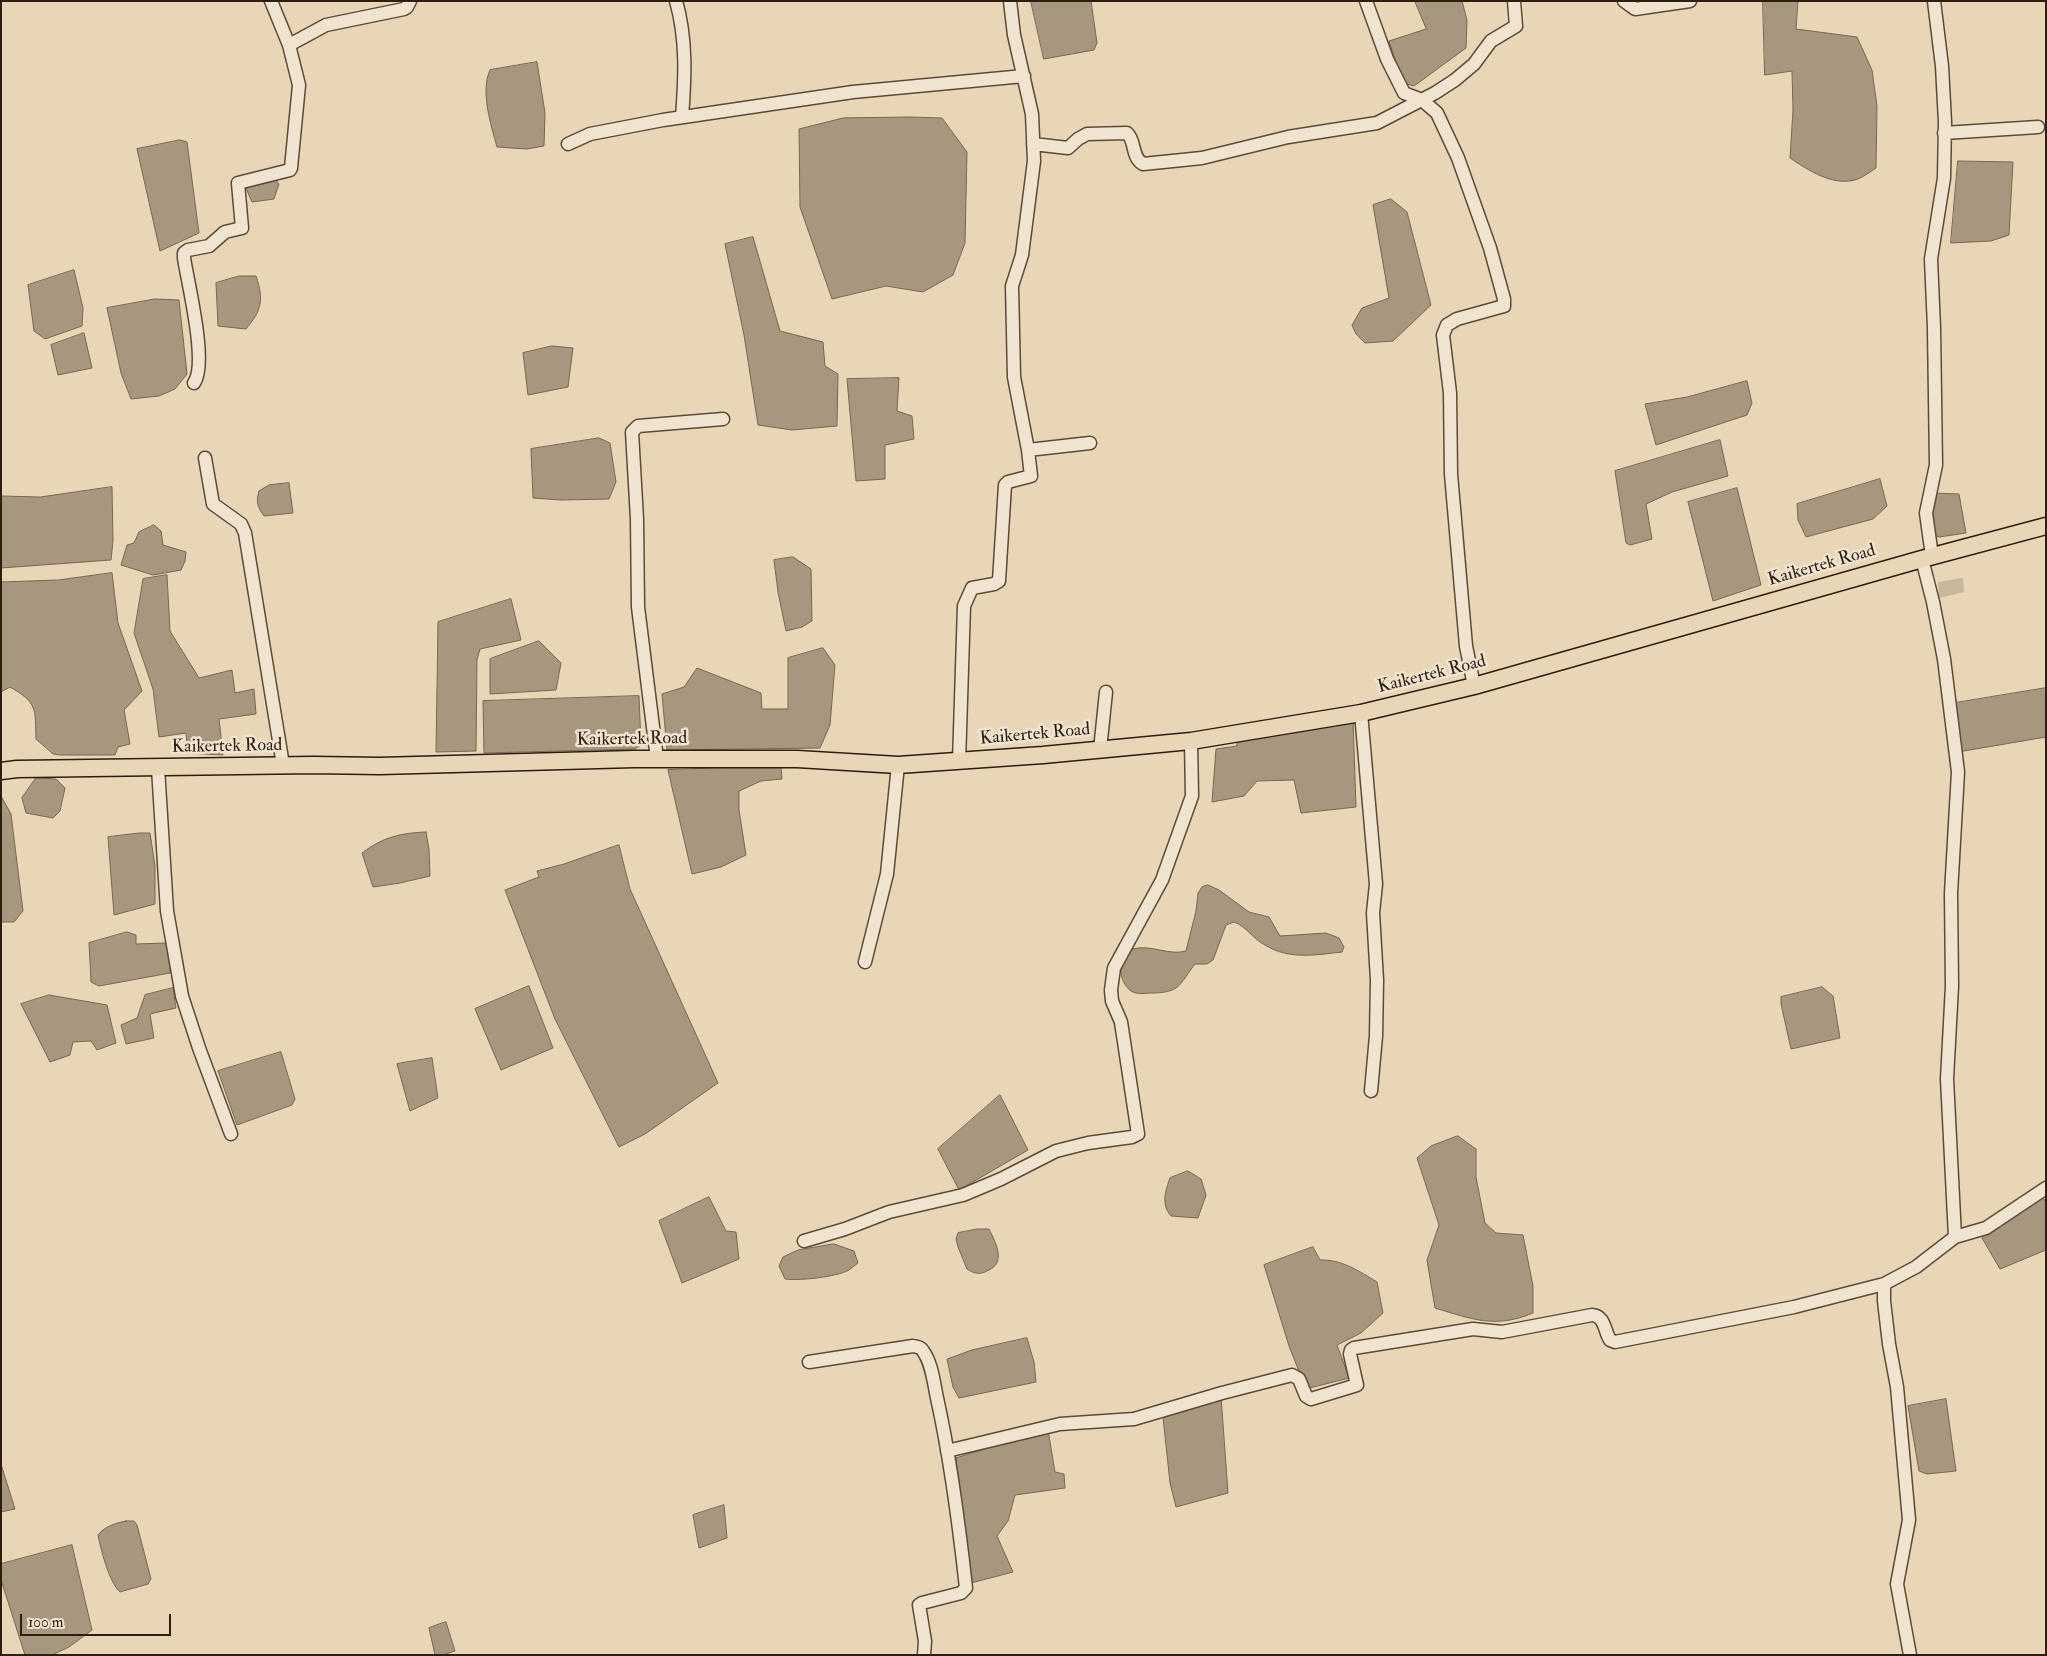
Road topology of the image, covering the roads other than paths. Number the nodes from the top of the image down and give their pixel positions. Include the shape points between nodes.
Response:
1 (271, 1) edge
2 (410, 1) edge
3 (676, 1) edge
4 (1010, 1) edge
5 (1366, 1) edge
6 (1514, 1) edge
7 (1624, 1) edge
8 (1690, 1) edge
9 (1934, 1) edge
10 (289, 45) junction
11 (1024, 76) junction
12 (1422, 100) junction
13 (682, 117) junction
14 (2038, 127) dead end
15 (1944, 133) junction
16 (568, 144) dead end
17 (1033, 144) junction
18 (194, 383) dead end
19 (723, 419) dead end
20 (1090, 443) dead end
21 (1028, 450) junction
22 (205, 458) dead end
23 (2046, 526) edge
24 (1927, 557) junction
25 (1474, 686) junction
26 (1106, 692) dead end
27 (1361, 713) junction
28 (1191, 741) junction
29 (1100, 750) junction
30 (657, 759) junction
31 (959, 762) junction
32 (283, 765) junction
33 (898, 765) junction
34 (158, 768) junction
35 (1, 771) edge
36 (865, 962) dead end
37 (1371, 1091) dead end
38 (231, 1134) dead end
39 (2046, 1188) edge
40 (1955, 1237) junction
41 (804, 1241) dead end
42 (1884, 1284) junction
43 (810, 1362) dead end
44 (947, 1451) junction
45 (924, 1655) edge
46 (1910, 1655) edge

1 - 10 street
2 - 10 street via 404,9 326,25
3 - 13 street via 686,78
4 - 11 street
5 - 12 street via 1387,59 1404,92
6 - 12 street via 1516,26 1491,41 1474,64 1455,80
7 - 8 street via 1635,9
9 - 15 street via 1942,66
10 - 18 street via 299,85 290,170 238,183 242,228 225,232 209,246 184,253 200,352 199,372
11 - 13 street via 853,92
11 - 17 street via 1032,114
12 - 17 street via 1377,123 1288,137 1202,158 1143,164 1136,158 1130,136 1120,132 1086,134 1068,148
12 - 25 street via 1437,113 1458,158 1490,248 1504,299 1504,306 1457,319 1447,325 1444,335 1450,393 1451,474 1465,637
13 - 16 street via 590,134
14 - 15 street
15 - 24 street via 1944,178 1931,259 1936,465 1926,513
17 - 21 street via 1034,161 1022,255 1012,286 1014,377
19 - 30 street via 638,426 632,432 638,607
20 - 21 street
21 - 31 street via 1031,476 1005,485 999,581 972,588 964,606
22 - 32 street via 213,504 241,524 245,533
23 - 24 main road, Kaikertek Road
24 - 25 main road, Kaikertek Road
24 - 40 street via 1958,772 1951,893 1952,986 1947,1079
25 - 27 main road, Kaikertek Road
26 - 29 street
27 - 28 main road, Kaikertek Road
27 - 37 street via 1376,884 1373,913 1376,1036
28 - 29 main road, Kaikertek Road
28 - 41 street via 1192,796 1162,880 1114,968 1111,996 1121,1022 1138,1134 1056,1152 963,1195 889,1212
29 - 31 main road, Kaikertek Road
30 - 32 main road, Kaikertek Road via 380,766
30 - 33 main road, Kaikertek Road via 797,759
31 - 33 main road, Kaikertek Road
32 - 34 main road, Kaikertek Road
33 - 36 street via 888,874
34 - 35 main road, Kaikertek Road
34 - 38 street via 167,911 182,996
39 - 40 street via 1986,1228
40 - 42 street via 1916,1267
42 - 44 street via 1794,1306 1615,1342 1607,1336 1598,1315 1592,1315 1502,1332 1473,1329 1354,1348 1350,1354 1357,1386 1311,1399 1306,1396 1299,1379 1292,1376 1134,1419 1060,1424
42 - 46 street via 1909,1520 1897,1584
43 - 44 street via 920,1347 932,1376
44 - 45 street via 966,1588 961,1594 919,1605

